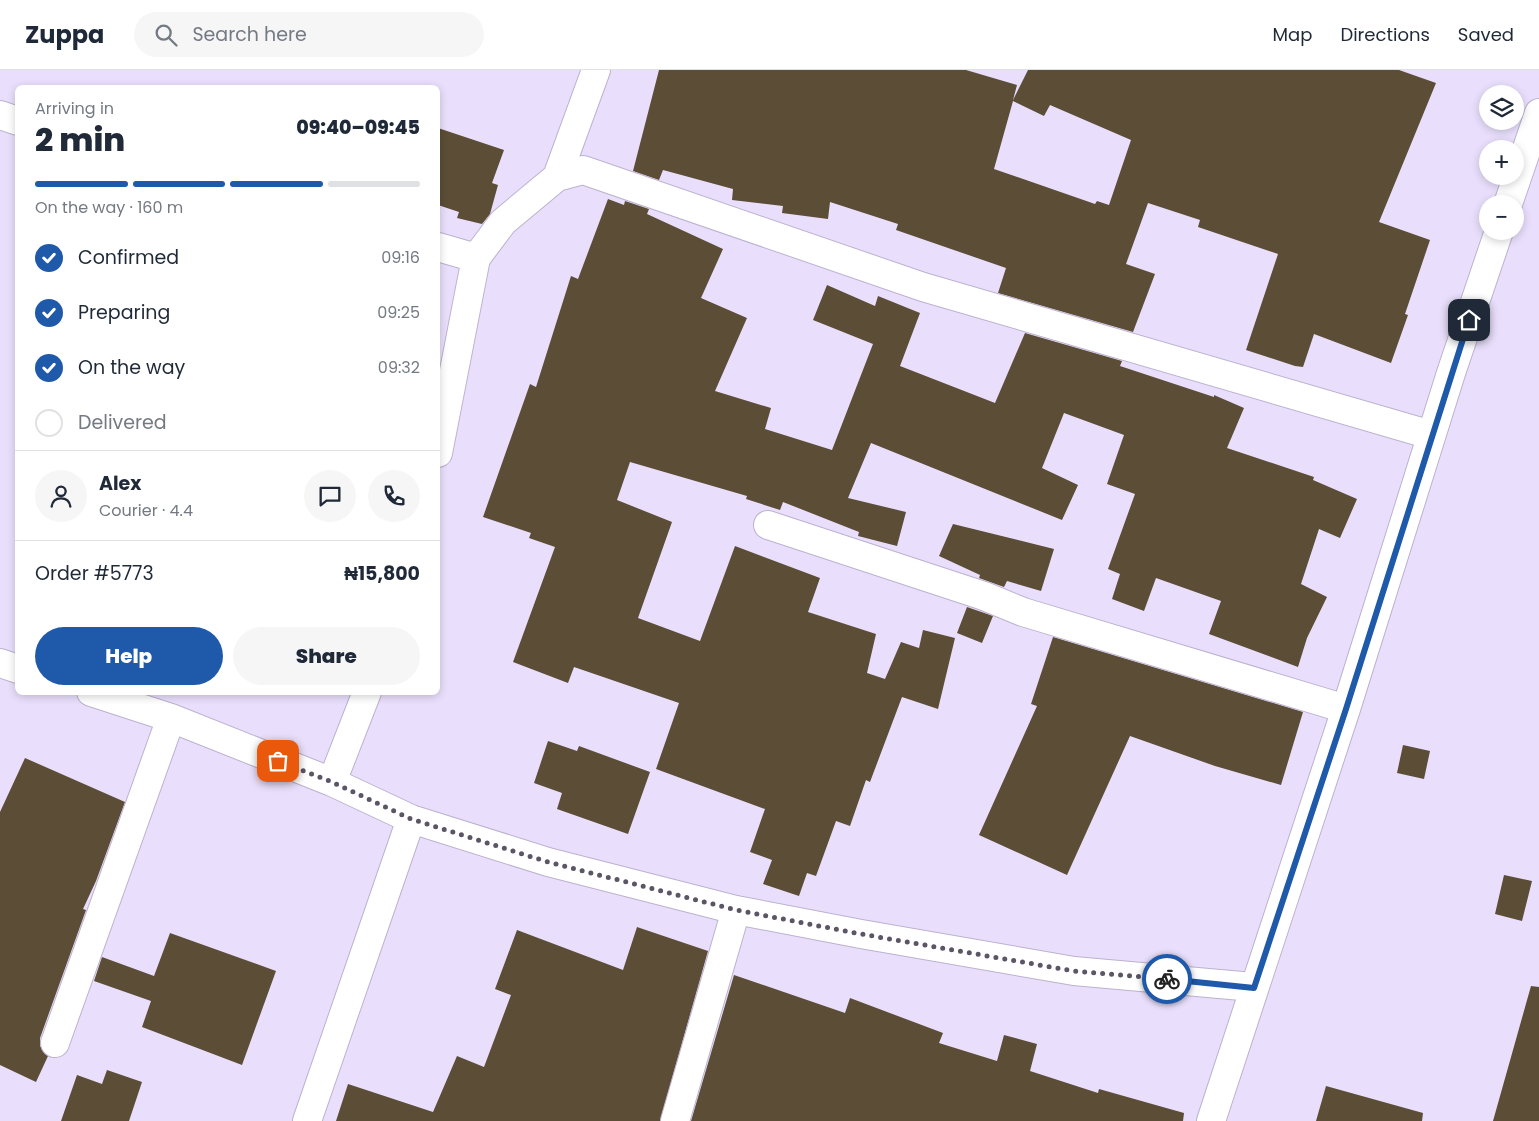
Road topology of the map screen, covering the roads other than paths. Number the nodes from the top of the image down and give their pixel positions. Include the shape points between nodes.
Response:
1 (596, 70) edge
2 (1539, 113) edge
3 (0, 116) edge
4 (15, 120) edge
5 (557, 177) junction
6 (1511, 195) edge
7 (1496, 240) edge
8 (440, 248) edge
9 (476, 258) junction
10 (1431, 435) junction
11 (440, 443) edge
12 (768, 525) dead end
13 (0, 664) edge
14 (15, 668) edge
15 (99, 695) edge
16 (366, 695) edge
17 (1346, 709) junction
18 (171, 718) junction
19 (332, 782) junction
20 (411, 819) junction
21 (736, 910) junction
22 (1254, 988) junction
23 (55, 1044) dead end
24 (307, 1121) edge
25 (675, 1121) edge
26 (1211, 1121) edge

1 - 5 street
2 - 6 street
3 - 4 street
5 - 9 street via 503,222
5 - 10 street via 583,170 923,287
7 - 10 street
8 - 9 street
9 - 11 street
10 - 17 street
12 - 17 street via 1024,612
13 - 14 street
15 - 18 street
16 - 19 street
17 - 22 street
18 - 19 street
18 - 23 street
19 - 20 street
20 - 21 street via 548,862
20 - 24 street
21 - 22 street via 1074,971
21 - 25 street
22 - 26 street

